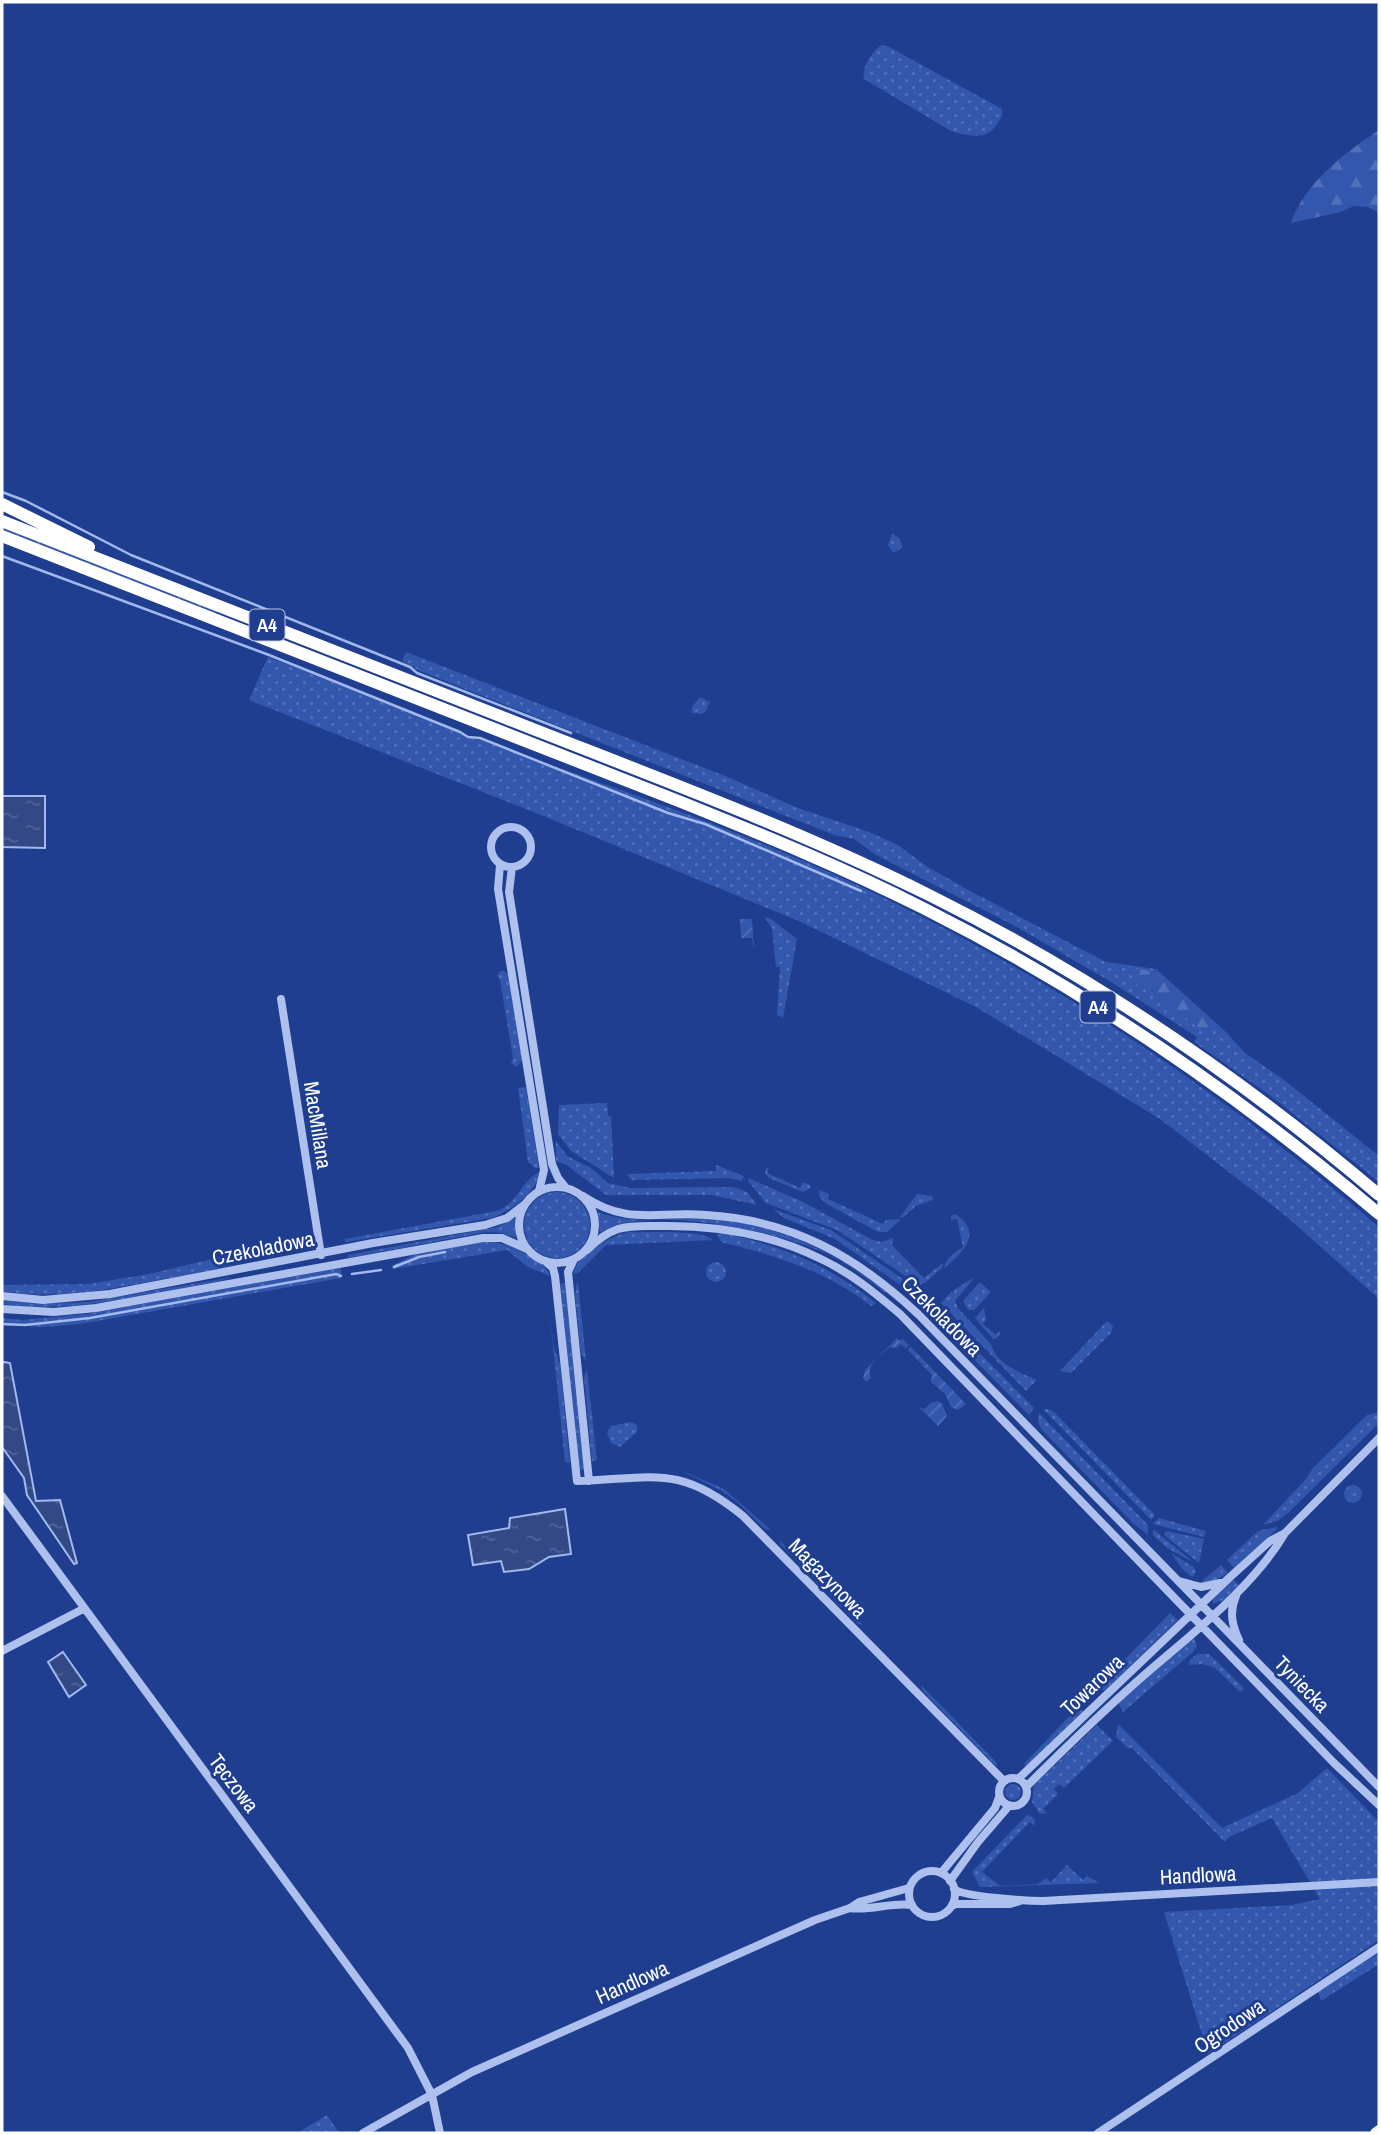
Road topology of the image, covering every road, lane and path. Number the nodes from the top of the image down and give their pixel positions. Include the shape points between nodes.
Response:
1 (2, 504) edge
2 (2, 521) edge
3 (2, 536) edge
4 (118, 566) junction
5 (500, 865) junction
6 (512, 867) junction
7 (520, 960) junction
8 (510, 962) junction
9 (281, 999) dead end
10 (537, 1067) junction
11 (526, 1069) junction
12 (566, 1188) junction
13 (539, 1191) junction
14 (1379, 1195) edge
15 (583, 1196) junction
16 (524, 1205) junction
17 (1379, 1214) edge
18 (527, 1249) junction
19 (587, 1250) junction
20 (321, 1255) junction
21 (574, 1259) junction
22 (546, 1262) junction
23 (2, 1296) edge
24 (2, 1309) edge
25 (1379, 1438) edge
26 (589, 1481) junction
27 (2, 1496) edge
28 (1285, 1533) junction
29 (1229, 1577) junction
30 (1178, 1581) junction
31 (1240, 1590) junction
32 (1200, 1604) junction
33 (83, 1609) junction
34 (1189, 1615) junction
35 (1211, 1615) junction
36 (1200, 1626) junction
37 (1244, 1649) junction
38 (2, 1651) edge
39 (1018, 1779) junction
40 (1004, 1781) junction
41 (1026, 1787) junction
42 (1379, 1787) edge
43 (999, 1797) junction
44 (1379, 1805) edge
45 (1009, 1806) junction
46 (941, 1873) junction
47 (1379, 1882) edge
48 (952, 1885) junction
49 (909, 1888) junction
50 (1020, 1900) junction
51 (912, 1905) junction
52 (952, 1906) junction
53 (850, 1908) junction
54 (1379, 1947) edge
55 (432, 2095) junction
56 (363, 2133) edge
57 (440, 2133) edge
58 (1098, 2133) edge

1 - 4 highway
2 - 4 highway, A4
3 - 17 highway, A4 via 681,802 903,898 1047,975 1160,1046 1251,1111
4 - 14 highway, A4 via 794,832 931,896 1066,970 1168,1035 1258,1098
5 - 6 street
5 - 6 street via 491,852 492,840 500,830 515,828 528,837 531,848 524,863
5 - 8 street via 498,889
6 - 7 street via 509,892
7 - 8 street
7 - 10 street
8 - 11 street
9 - 20 street, MacMillana
10 - 11 street
10 - 12 street via 553,1168
11 - 13 street via 544,1171
12 - 13 street
12 - 15 street
13 - 16 street
15 - 19 street via 596,1222
15 - 30 street, Czekoladowa via 621,1214 708,1215 764,1224 807,1238 855,1262 918,1314
16 - 18 street via 519,1227
16 - 20 street, Czekoladowa via 498,1222
18 - 22 street
18 - 24 street, Czekoladowa via 488,1237 96,1308 54,1312
19 - 21 street
19 - 34 street, Czekoladowa via 620,1228 709,1227 806,1252 846,1273 900,1314
20 - 23 street, Czekoladowa via 89,1297 43,1300
21 - 22 street
21 - 26 street via 568,1272
22 - 26 street, Magazynowa via 555,1276 576,1481
25 - 28 street
26 - 40 street, Magazynowa via 673,1477 719,1496
27 - 33 street, Tęczowa
28 - 29 street
28 - 31 street
29 - 30 street via 1201,1587
29 - 32 street
30 - 32 street, Czekoladowa
31 - 35 street
31 - 37 street via 1231,1618
32 - 34 street
32 - 35 street, Tyniecka
33 - 38 street
33 - 55 street, Tęczowa via 393,2026
34 - 36 street, Czekoladowa
34 - 39 street, Towarowa
35 - 36 street
35 - 37 street, Tyniecka
36 - 41 street, Towarowa
36 - 44 street, Tyniecka
37 - 42 street, Tyniecka
39 - 40 street
39 - 41 street
40 - 43 street
41 - 45 street via 1023,1802
43 - 45 street
43 - 46 street
45 - 48 street via 972,1851
46 - 48 street
46 - 49 street via 925,1872
47 - 50 street, Handlowa
48 - 50 street, Handlowa via 961,1894
48 - 52 street
49 - 51 street
49 - 53 street, Handlowa
50 - 52 street, Handlowa
51 - 52 street via 930,1918
51 - 53 street, Handlowa
53 - 55 street, Handlowa via 472,2072
54 - 58 street, Ogrodowa
55 - 56 street, Handlowa
55 - 57 street, Tęczowa

